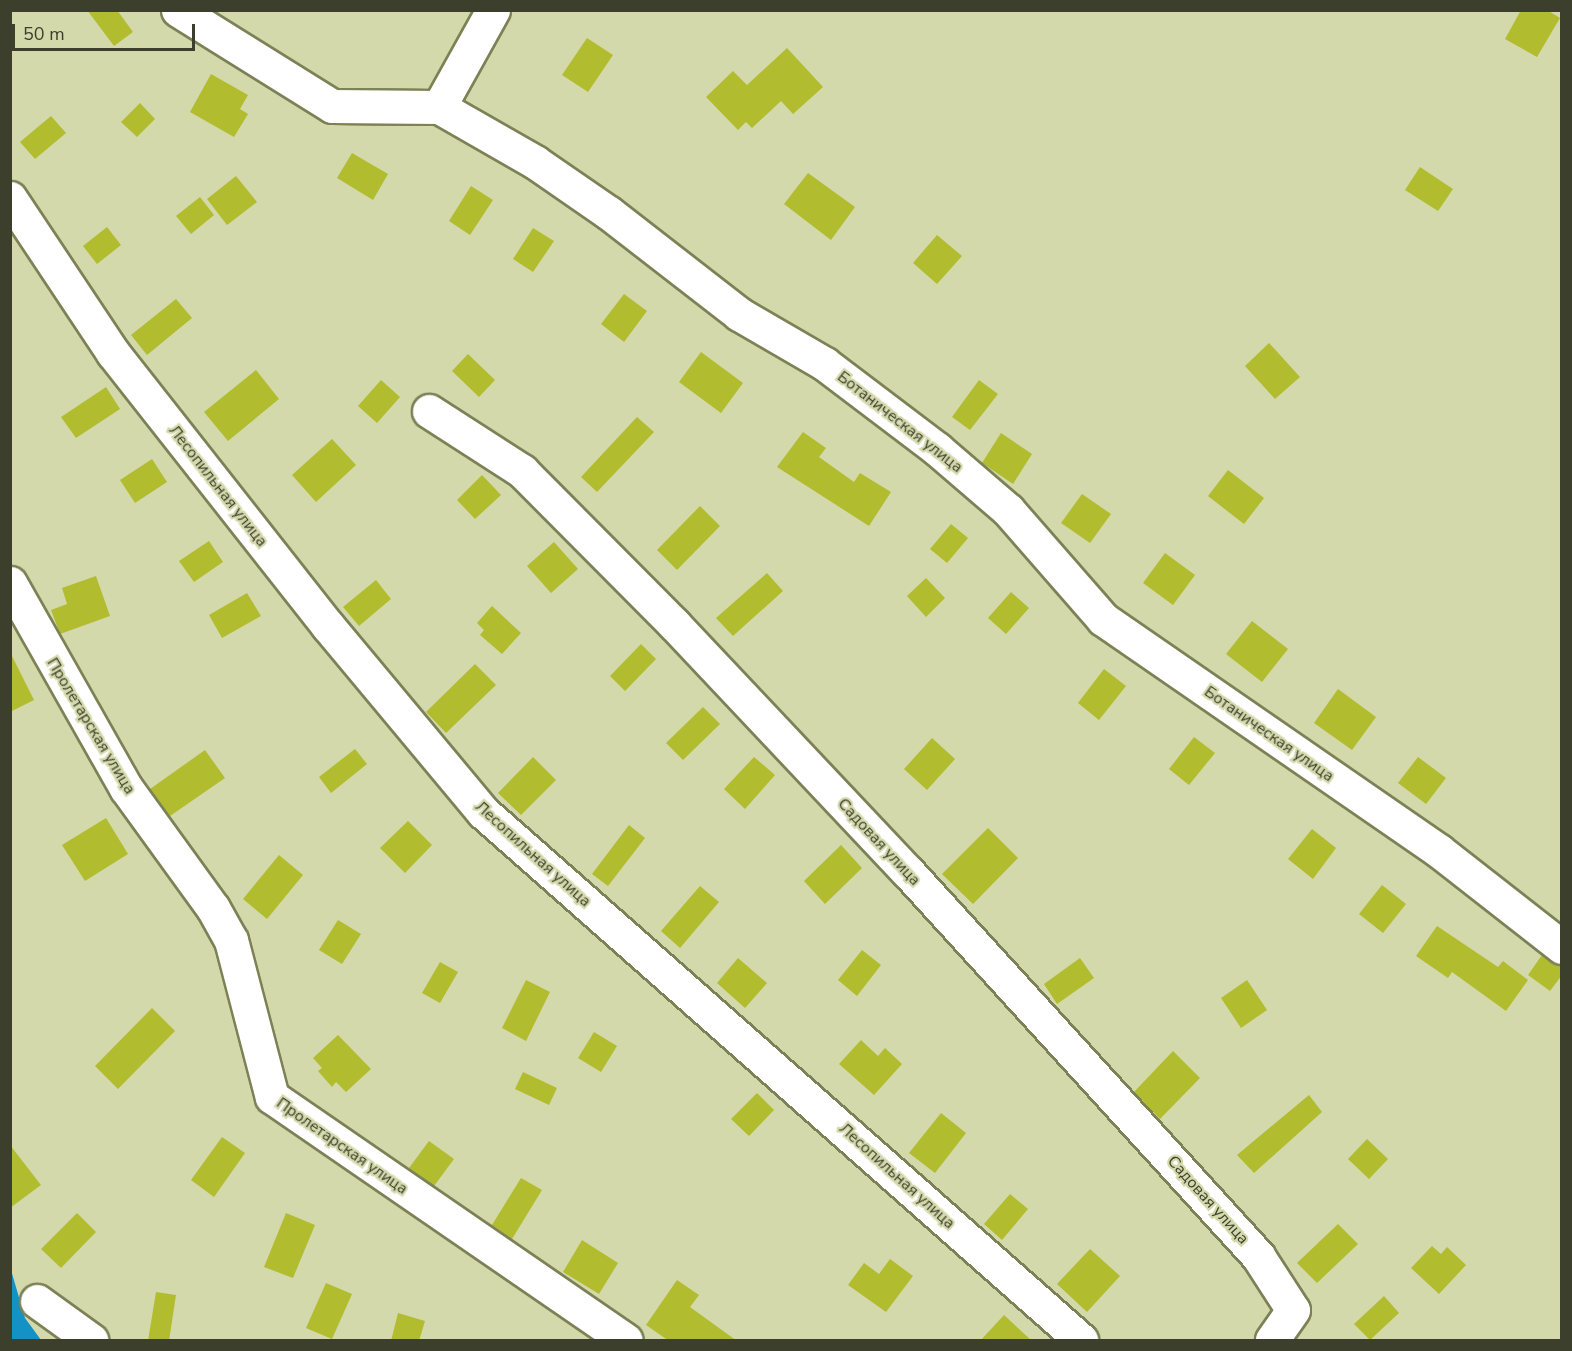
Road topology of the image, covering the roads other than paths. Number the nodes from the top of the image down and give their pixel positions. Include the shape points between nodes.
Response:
1 (178, 10) edge
2 (493, 10) edge
3 (439, 107) junction
4 (10, 198) edge
5 (429, 411) dead end
6 (10, 583) edge
7 (1562, 947) edge
8 (36, 1301) dead end
9 (91, 1341) edge
10 (625, 1341) edge
11 (1082, 1341) edge
12 (1272, 1341) edge

1 - 3 street, Ботаническая улица via 332,106
2 - 3 street
3 - 7 street, Ботаническая улица via 535,162 609,213 739,314 834,371 937,449 1008,510 1103,619 1439,851
4 - 11 street, Лесопильная улица via 113,353 328,626 483,812
5 - 12 street, Садовая улица via 522,471 674,624 908,872 1258,1256 1293,1310
6 - 10 street, Пролетарская улица via 126,788 231,940 272,1097
8 - 9 street

